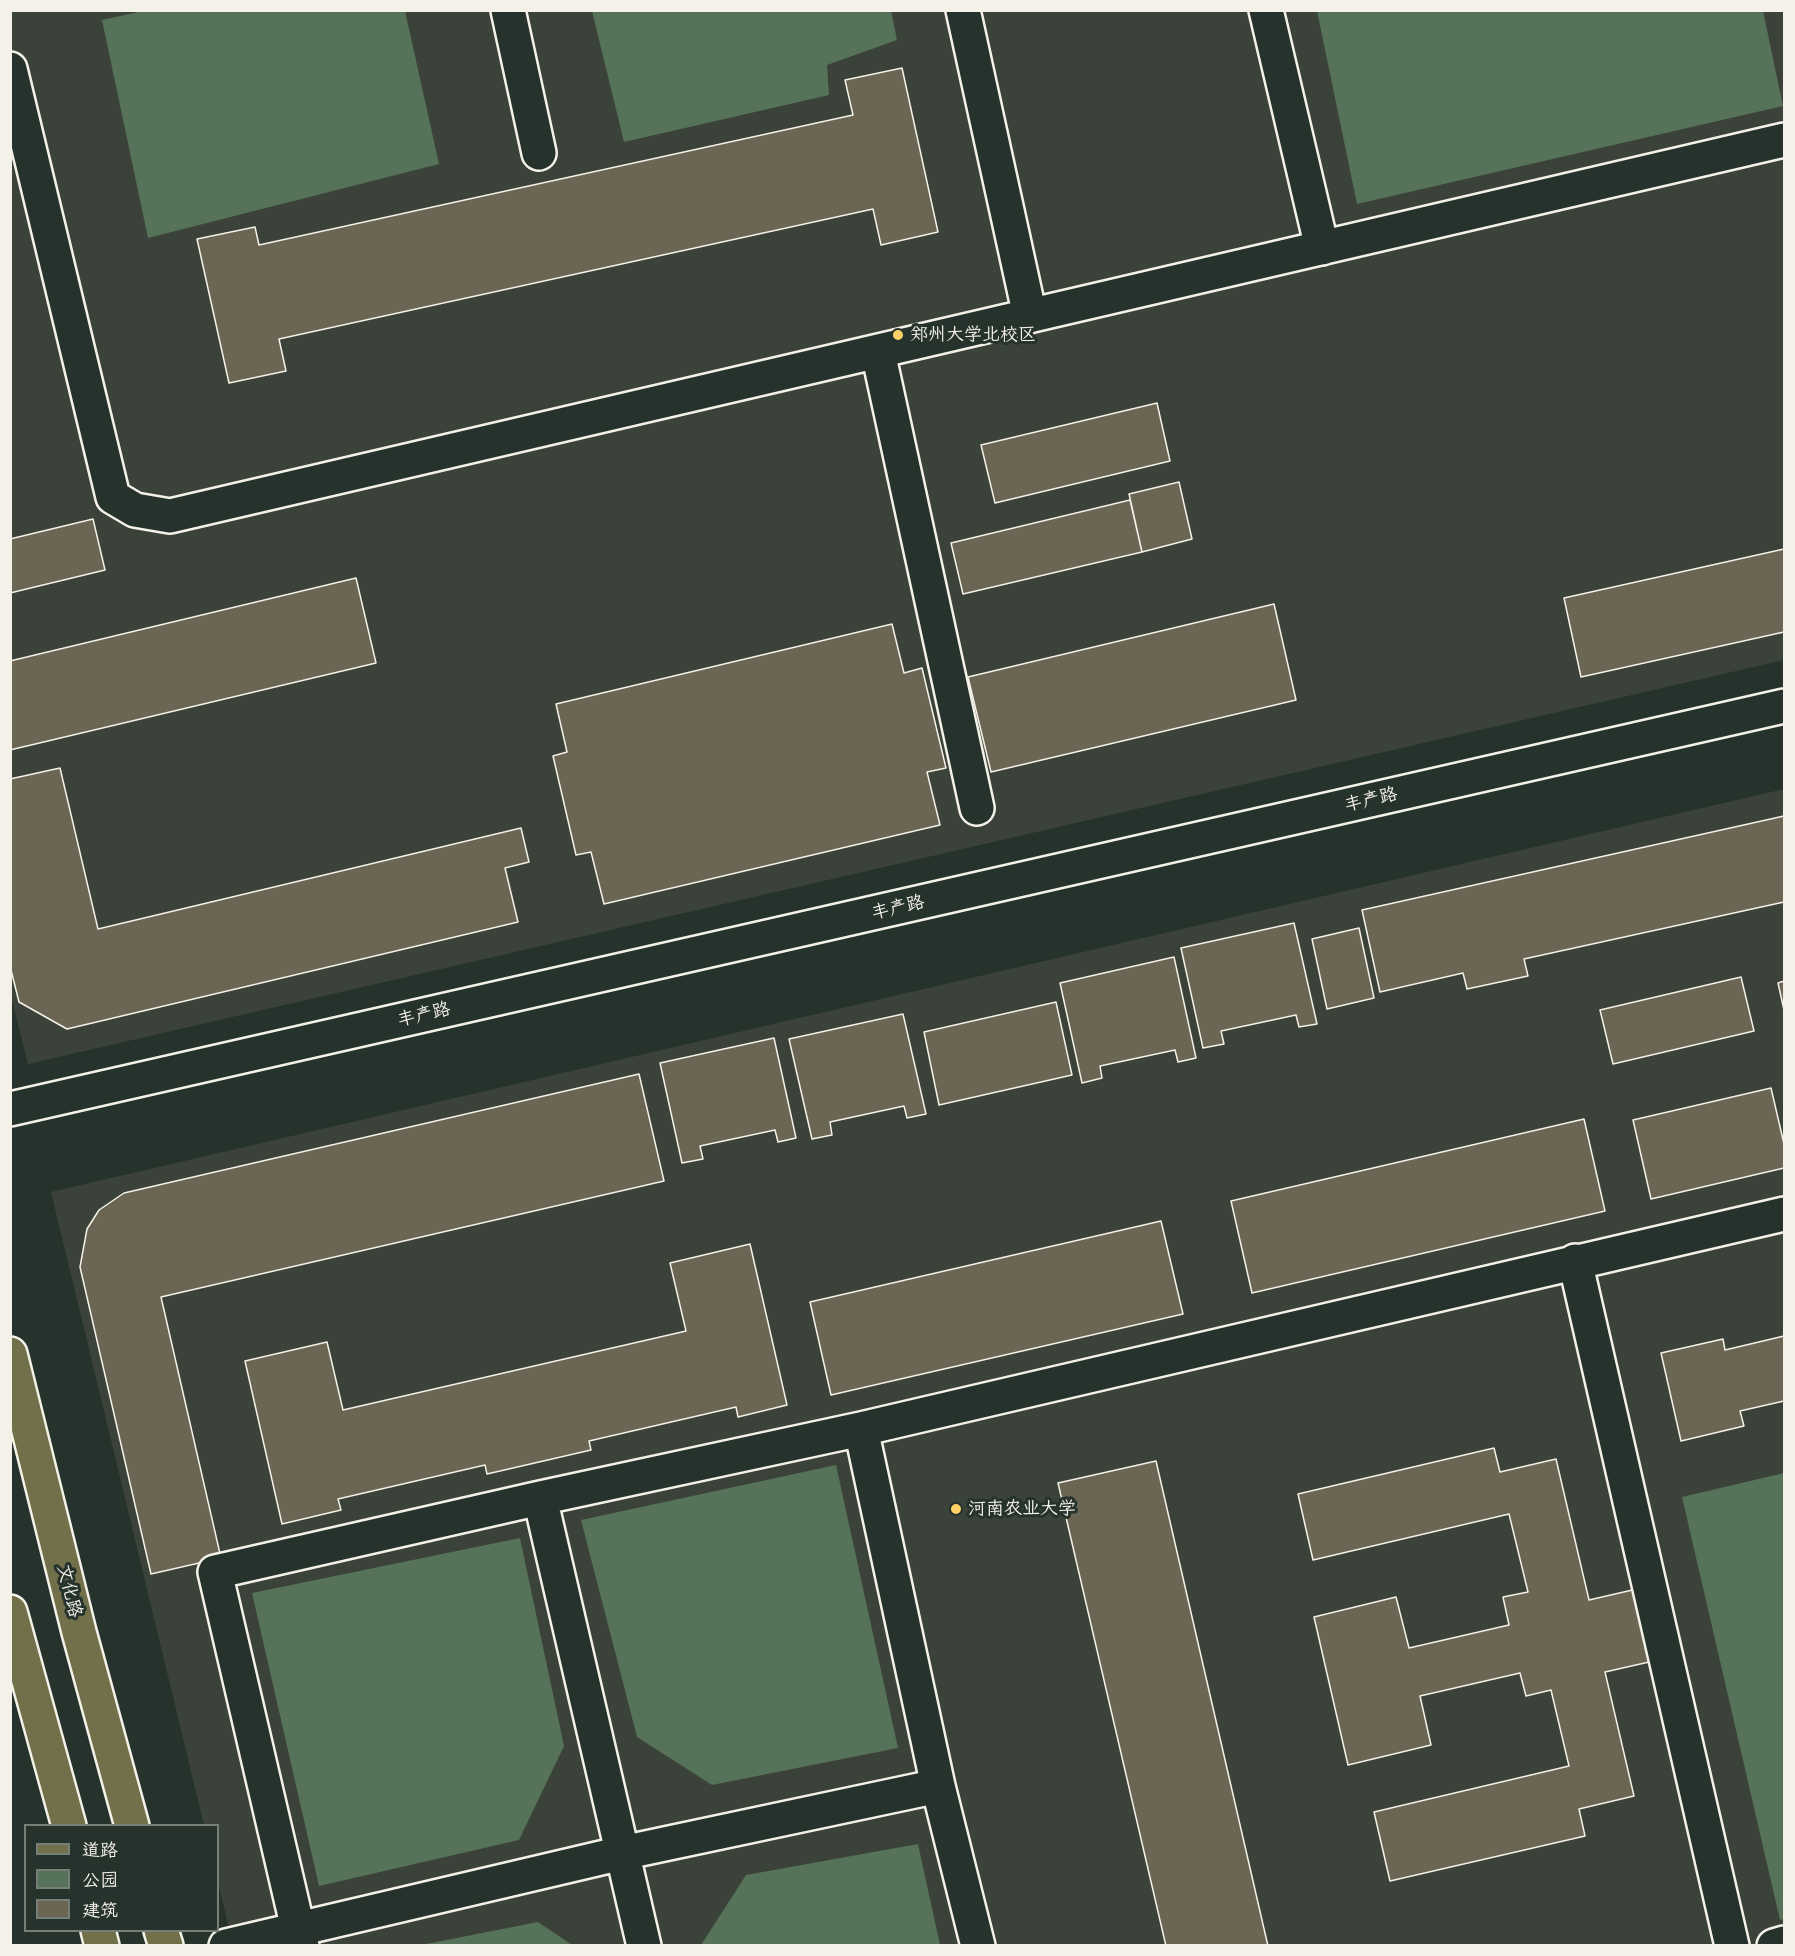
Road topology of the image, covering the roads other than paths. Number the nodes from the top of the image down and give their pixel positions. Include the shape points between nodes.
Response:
1 (508, 10) edge
2 (963, 10) edge
3 (1266, 10) edge
4 (10, 69) edge
5 (1785, 141) edge
6 (539, 153) dead end
7 (1322, 248) junction
8 (1030, 316) junction
9 (878, 352) junction
10 (1785, 706) edge
11 (978, 808) dead end
12 (10, 1109) edge
13 (1785, 1214) edge
14 (1575, 1262) junction
15 (10, 1354) edge
16 (861, 1429) junction
17 (540, 1498) junction
18 (10, 1612) edge
19 (938, 1786) junction
20 (68, 1824) edge
21 (131, 1824) edge
22 (622, 1853) junction
23 (300, 1937) edge
24 (1785, 1943) edge
25 (226, 1946) edge
26 (644, 1946) edge
27 (978, 1946) edge
28 (1732, 1946) edge
29 (1774, 1946) edge

1 - 6 street
2 - 8 street
3 - 7 street
4 - 9 street via 113,496 135,510 170,516
5 - 7 street
7 - 8 street
8 - 9 street
9 - 11 street
10 - 12 street, 丰产路
13 - 14 street
14 - 16 street
14 - 28 street
15 - 21 main road, 文化路
16 - 17 street
16 - 19 street
17 - 22 street
17 - 23 street via 215,1572
18 - 20 main road
19 - 22 street
19 - 27 street
22 - 23 street
22 - 26 street
23 - 25 street
24 - 29 street

